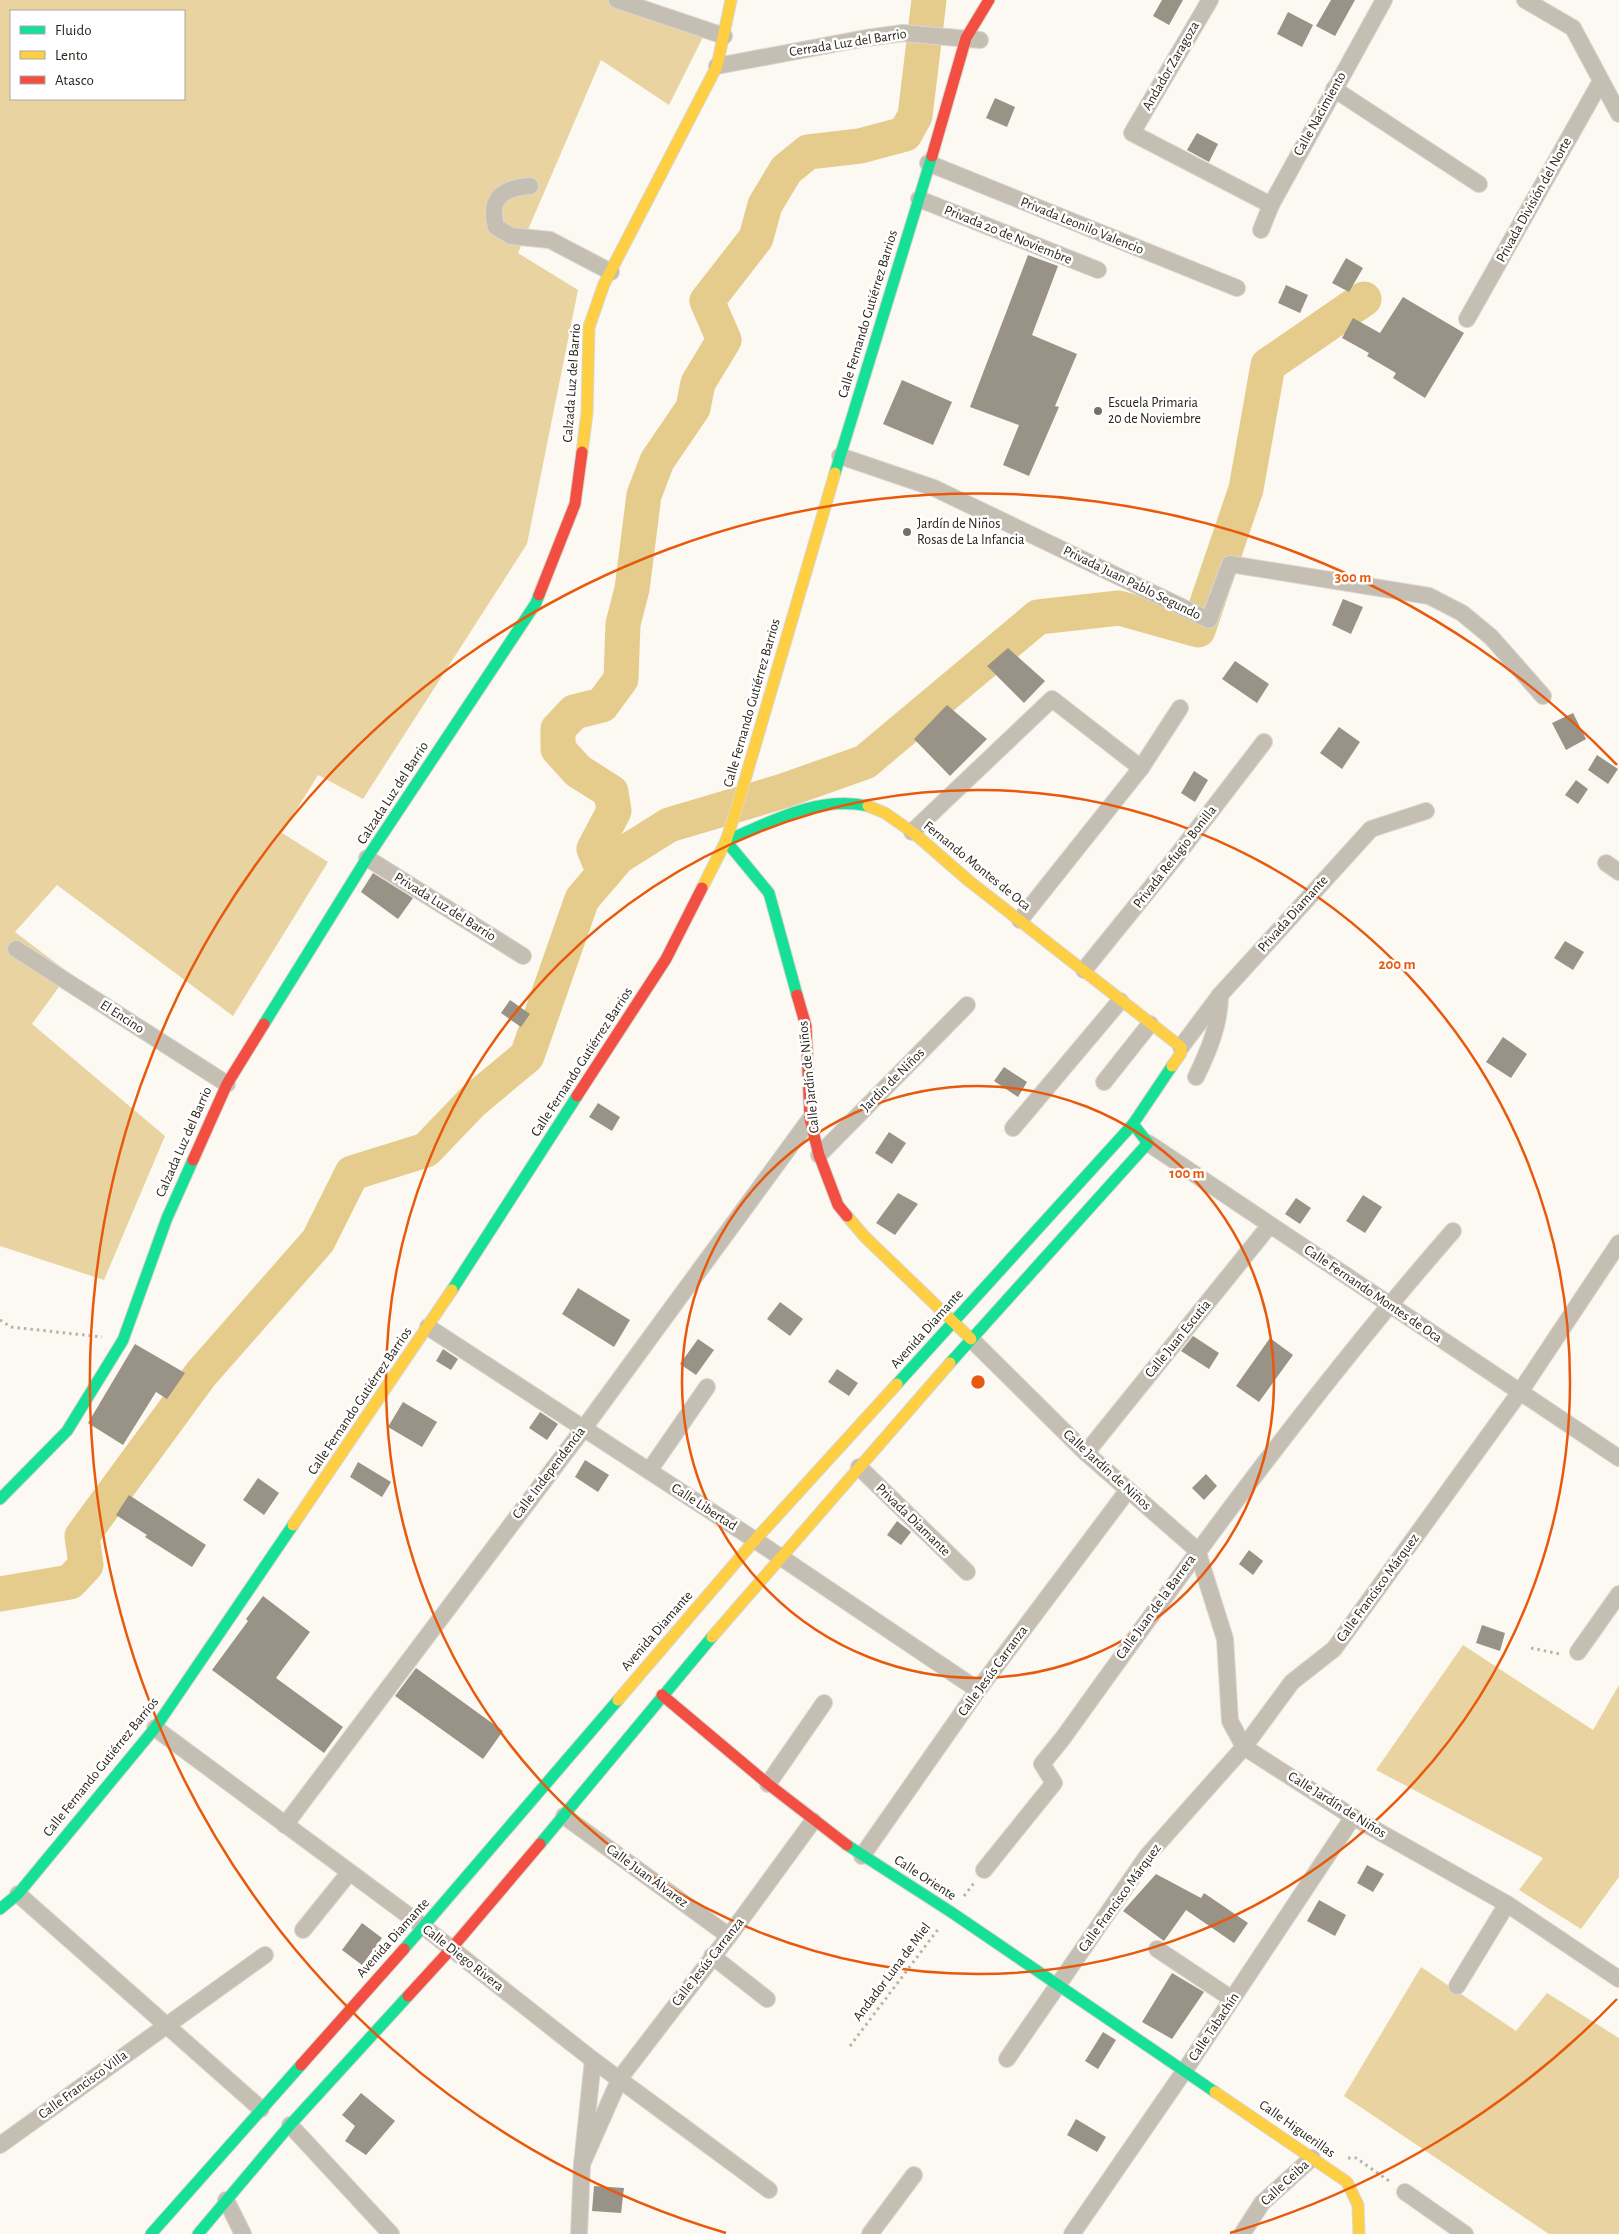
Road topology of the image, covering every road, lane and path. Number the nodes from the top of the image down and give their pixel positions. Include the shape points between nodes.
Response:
1 (616, 0) edge
2 (731, 0) edge
3 (988, 0) edge
4 (1210, 0) edge
5 (1384, 0) edge
6 (1525, 0) edge
7 (724, 36) junction
8 (977, 37) junction
9 (717, 66) junction
10 (1601, 81) junction
11 (1334, 89) junction
12 (1619, 114) edge
13 (928, 163) junction
14 (1480, 184) dead end
15 (530, 186) dead end
16 (919, 200) junction
17 (1271, 205) junction
18 (1260, 230) dead end
19 (1098, 270) dead end
20 (611, 272) junction
21 (1237, 288) dead end
22 (1467, 319) dead end
23 (840, 456) junction
24 (1543, 696) dead end
25 (1180, 708) dead end
26 (1264, 742) dead end
27 (1141, 768) junction
28 (1426, 810) dead end
29 (912, 832) junction
30 (726, 841) junction
31 (367, 858) junction
32 (1020, 920) junction
33 (16, 949) dead end
34 (523, 956) dead end
35 (1084, 970) junction
36 (1220, 995) junction
37 (1120, 1001) junction
38 (967, 1005) dead end
39 (1150, 1024) junction
40 (1181, 1047) junction
41 (1196, 1077) dead end
42 (1104, 1082) dead end
43 (227, 1084) junction
44 (810, 1119) junction
45 (1133, 1124) junction
46 (1013, 1128) dead end
47 (1148, 1143) junction
48 (819, 1155) junction
49 (1270, 1225) junction
50 (1453, 1231) dead end
51 (1619, 1243) edge
52 (1389, 1304) junction
53 (0, 1320) edge
54 (953, 1322) junction
55 (428, 1327) junction
56 (971, 1339) junction
57 (122, 1340) junction
58 (707, 1387) dead end
59 (1520, 1392) junction
60 (584, 1428) junction
61 (1086, 1453) junction
62 (1619, 1458) edge
63 (859, 1467) junction
64 (649, 1471) junction
65 (1128, 1490) junction
66 (0, 1499) edge
67 (755, 1540) junction
68 (1197, 1550) junction
69 (780, 1559) junction
70 (967, 1572) dead end
71 (1619, 1594) edge
72 (1531, 1648) dead end
73 (1578, 1652) joint
74 (978, 1690) junction
75 (662, 1695) junction
76 (824, 1703) dead end
77 (155, 1728) junction
78 (1244, 1746) junction
79 (768, 1784) junction
80 (564, 1816) junction
81 (1352, 1817) junction
82 (814, 1821) junction
83 (285, 1825) junction
84 (862, 1856) junction
85 (984, 1870) joint
86 (349, 1873) junction
87 (18, 1894) junction
88 (1507, 1904) junction
89 (0, 1910) edge
90 (951, 1912) junction
91 (424, 1927) junction
92 (303, 1930) dead end
93 (729, 1936) junction
94 (451, 1949) junction
95 (1157, 1949) dead end
96 (265, 1955) dead end
97 (712, 1956) junction
98 (1619, 1979) edge
99 (1058, 1985) junction
100 (1457, 1986) dead end
101 (767, 1999) dead end
102 (1232, 1999) junction
103 (165, 2026) junction
104 (850, 2046) dead end
105 (1007, 2059) dead end
106 (593, 2060) junction
107 (1185, 2070) junction
108 (620, 2078) junction
109 (261, 2109) junction
110 (290, 2125) junction
111 (0, 2145) edge
112 (1312, 2158) junction
113 (582, 2164) junction
114 (914, 2175) dead end
115 (769, 2190) dead end
116 (1405, 2192) dead end
117 (226, 2200) junction
118 (151, 2234) edge
119 (198, 2234) edge
120 (243, 2234) edge
121 (392, 2234) edge
122 (579, 2234) edge
123 (870, 2234) edge
124 (1072, 2234) edge
125 (1242, 2234) edge
126 (1358, 2234) edge
127 (1466, 2234) edge

1 - 7 street
2 - 7 main road, Calzada Luz del Barrio
3 - 8 main road, Calle Fernando Gutiérrez Barrios
4 - 17 street, Andador Zaragoza via 1132,133
5 - 11 street, Calle Nacimiento
6 - 10 street via 1573,28
7 - 9 main road, Calzada Luz del Barrio
8 - 9 street, Cerrada Luz del Barrio via 903,33
8 - 13 main road, Calle Fernando Gutiérrez Barrios via 945,108
9 - 20 main road, Calzada Luz del Barrio
10 - 12 street
10 - 22 street, Privada División del Norte
11 - 14 street
11 - 17 street, Calle Nacimiento
13 - 16 main road, Calle Fernando Gutiérrez Barrios
13 - 21 street, Privada Leonilo Valencio
15 - 20 street via 512,187 497,198 492,213 496,227 511,236 550,240
16 - 19 street, Privada 20 de Noviembre
16 - 23 main road, Calle Fernando Gutiérrez Barrios
17 - 18 street, Calle Nacimiento
20 - 31 main road, Calzada Luz del Barrio via 589,327 587,413 575,504 536,603
23 - 24 street, Privada Juan Pablo Segundo via 934,488 1209,620 1230,564 1429,596 1462,614 1491,637
23 - 30 main road, Calle Fernando Gutiérrez Barrios
25 - 27 street
26 - 35 street, Privada Refugio Bonilla
27 - 29 street via 1052,699
27 - 32 street
28 - 36 street, Privada Diamante via 1372,829
29 - 30 main road, Fernando Montes de Oca via 876,808 856,803 828,804 808,808
29 - 32 main road, Fernando Montes de Oca
30 - 44 main road, Calle Jardín de Niños via 769,892 806,1026
30 - 55 main road, Calle Fernando Gutiérrez Barrios via 666,959
31 - 34 street, Privada Luz del Barrio
31 - 43 main road, Calzada Luz del Barrio
32 - 35 main road, Fernando Montes de Oca
33 - 43 street, El Encino
35 - 37 main road, Fernando Montes de Oca
36 - 40 street, Privada Diamante
36 - 41 street via 1220,1014
37 - 39 main road, Fernando Montes de Oca
37 - 46 street
38 - 48 street, Jardin de Niños
39 - 40 main road, Fernando Montes de Oca
39 - 42 street
40 - 45 main road, Avenida Diamante via 1181,1053
43 - 57 main road, Calzada Luz del Barrio via 167,1218
44 - 48 main road, Calle Jardín de Niños
44 - 60 street, Calle Independencia
45 - 47 main road, Calle Fernando Montes de Oca
45 - 54 main road, Avenida Diamante
47 - 49 street, Calle Fernando Montes de Oca
47 - 56 main road
48 - 54 main road, Calle Jardín de Niños via 838,1205
49 - 52 street, Calle Fernando Montes de Oca
49 - 61 street, Calle Juan Escutia
50 - 52 street, Calle Juan de la Barrera
51 - 59 street, Calle Francisco Márquez
52 - 59 street, Calle Fernando Montes de Oca
52 - 68 street, Calle Juan de la Barrera
53 - 57 path via 11,1328
54 - 56 main road, Calle Jardín de Niños
54 - 67 main road, Avenida Diamante
55 - 60 street, Calle Libertad
55 - 77 main road, Calle Fernando Gutiérrez Barrios
56 - 61 street, Calle Jardín de Niños
56 - 63 main road
57 - 66 main road, Calzada Luz del Barrio via 67,1431
58 - 64 street
59 - 62 street, Calle Fernando Montes de Oca
59 - 78 street, Calle Francisco Márquez via 1334,1648 1292,1682
60 - 64 street, Calle Libertad
60 - 83 street, Calle Independencia
61 - 65 street, Calle Jardín de Niños
63 - 69 main road
63 - 70 street, Privada Diamante
64 - 67 street, Calle Libertad
65 - 68 street, Calle Jardín de Niños
65 - 74 street, Calle Jesús Carranza
67 - 69 street, Calle Libertad
67 - 91 main road, Avenida Diamante
68 - 78 street, Calle Jardín de Niños via 1225,1639 1230,1721
68 - 85 street, Calle Juan de la Barrera via 1042,1764 1054,1782
69 - 74 street, Calle Libertad
69 - 75 main road
71 - 73 street
72 - 73 path via 1573,1655
74 - 84 street, Calle Jesús Carranza
75 - 79 main road, Calle Oriente
75 - 80 main road
76 - 79 street
77 - 83 street, Calle Diego Rivera
77 - 87 main road, Calle Fernando Gutiérrez Barrios
78 - 81 street, Calle Jardín de Niños
78 - 99 street, Calle Francisco Márquez via 1147,1856
79 - 82 main road, Calle Oriente
80 - 93 street, Calle Juan Álvarez
80 - 94 main road
81 - 88 street, Calle Jardín de Niños
81 - 102 street, Calle Tabachín
82 - 84 main road, Calle Oriente
82 - 93 street, Calle Jesús Carranza
83 - 86 street, Calle Diego Rivera
84 - 90 main road, Calle Oriente
85 - 90 path
86 - 91 street, Calle Diego Rivera
86 - 92 street
87 - 89 main road, Calle Fernando Gutiérrez Barrios
87 - 103 street
88 - 98 street, Calle Jardín de Niños
88 - 100 street
90 - 99 main road, Calle Oriente
90 - 104 path, Andador Luna de Miel
91 - 94 street, Calle Diego Rivera
91 - 109 main road, Avenida Diamante
93 - 97 street, Calle Jesús Carranza
94 - 106 street, Calle Diego Rivera
94 - 110 main road
95 - 102 street
96 - 103 street, Calle Francisco Villa
97 - 101 street
97 - 108 street, Calle Jesús Carranza
99 - 105 street, Calle Francisco Márquez
99 - 107 main road, Calle Oriente
102 - 107 street, Calle Tabachín
103 - 109 street
103 - 111 street, Calle Francisco Villa
106 - 108 street, Calle Diego Rivera
106 - 113 street
107 - 112 main road, Calle Higuerillas
107 - 124 street, Calle Tabachín
108 - 113 street, Calle Jesús Carranza
108 - 115 street, Calle Diego Rivera
109 - 118 main road, Avenida Diamante
110 - 117 main road
110 - 121 street
112 - 125 street, Calle Ceiba via 1262,2204
112 - 126 main road, Calle Higuerillas via 1347,2182 1358,2206
113 - 122 street
114 - 123 street
116 - 127 street
117 - 119 main road
117 - 120 street

